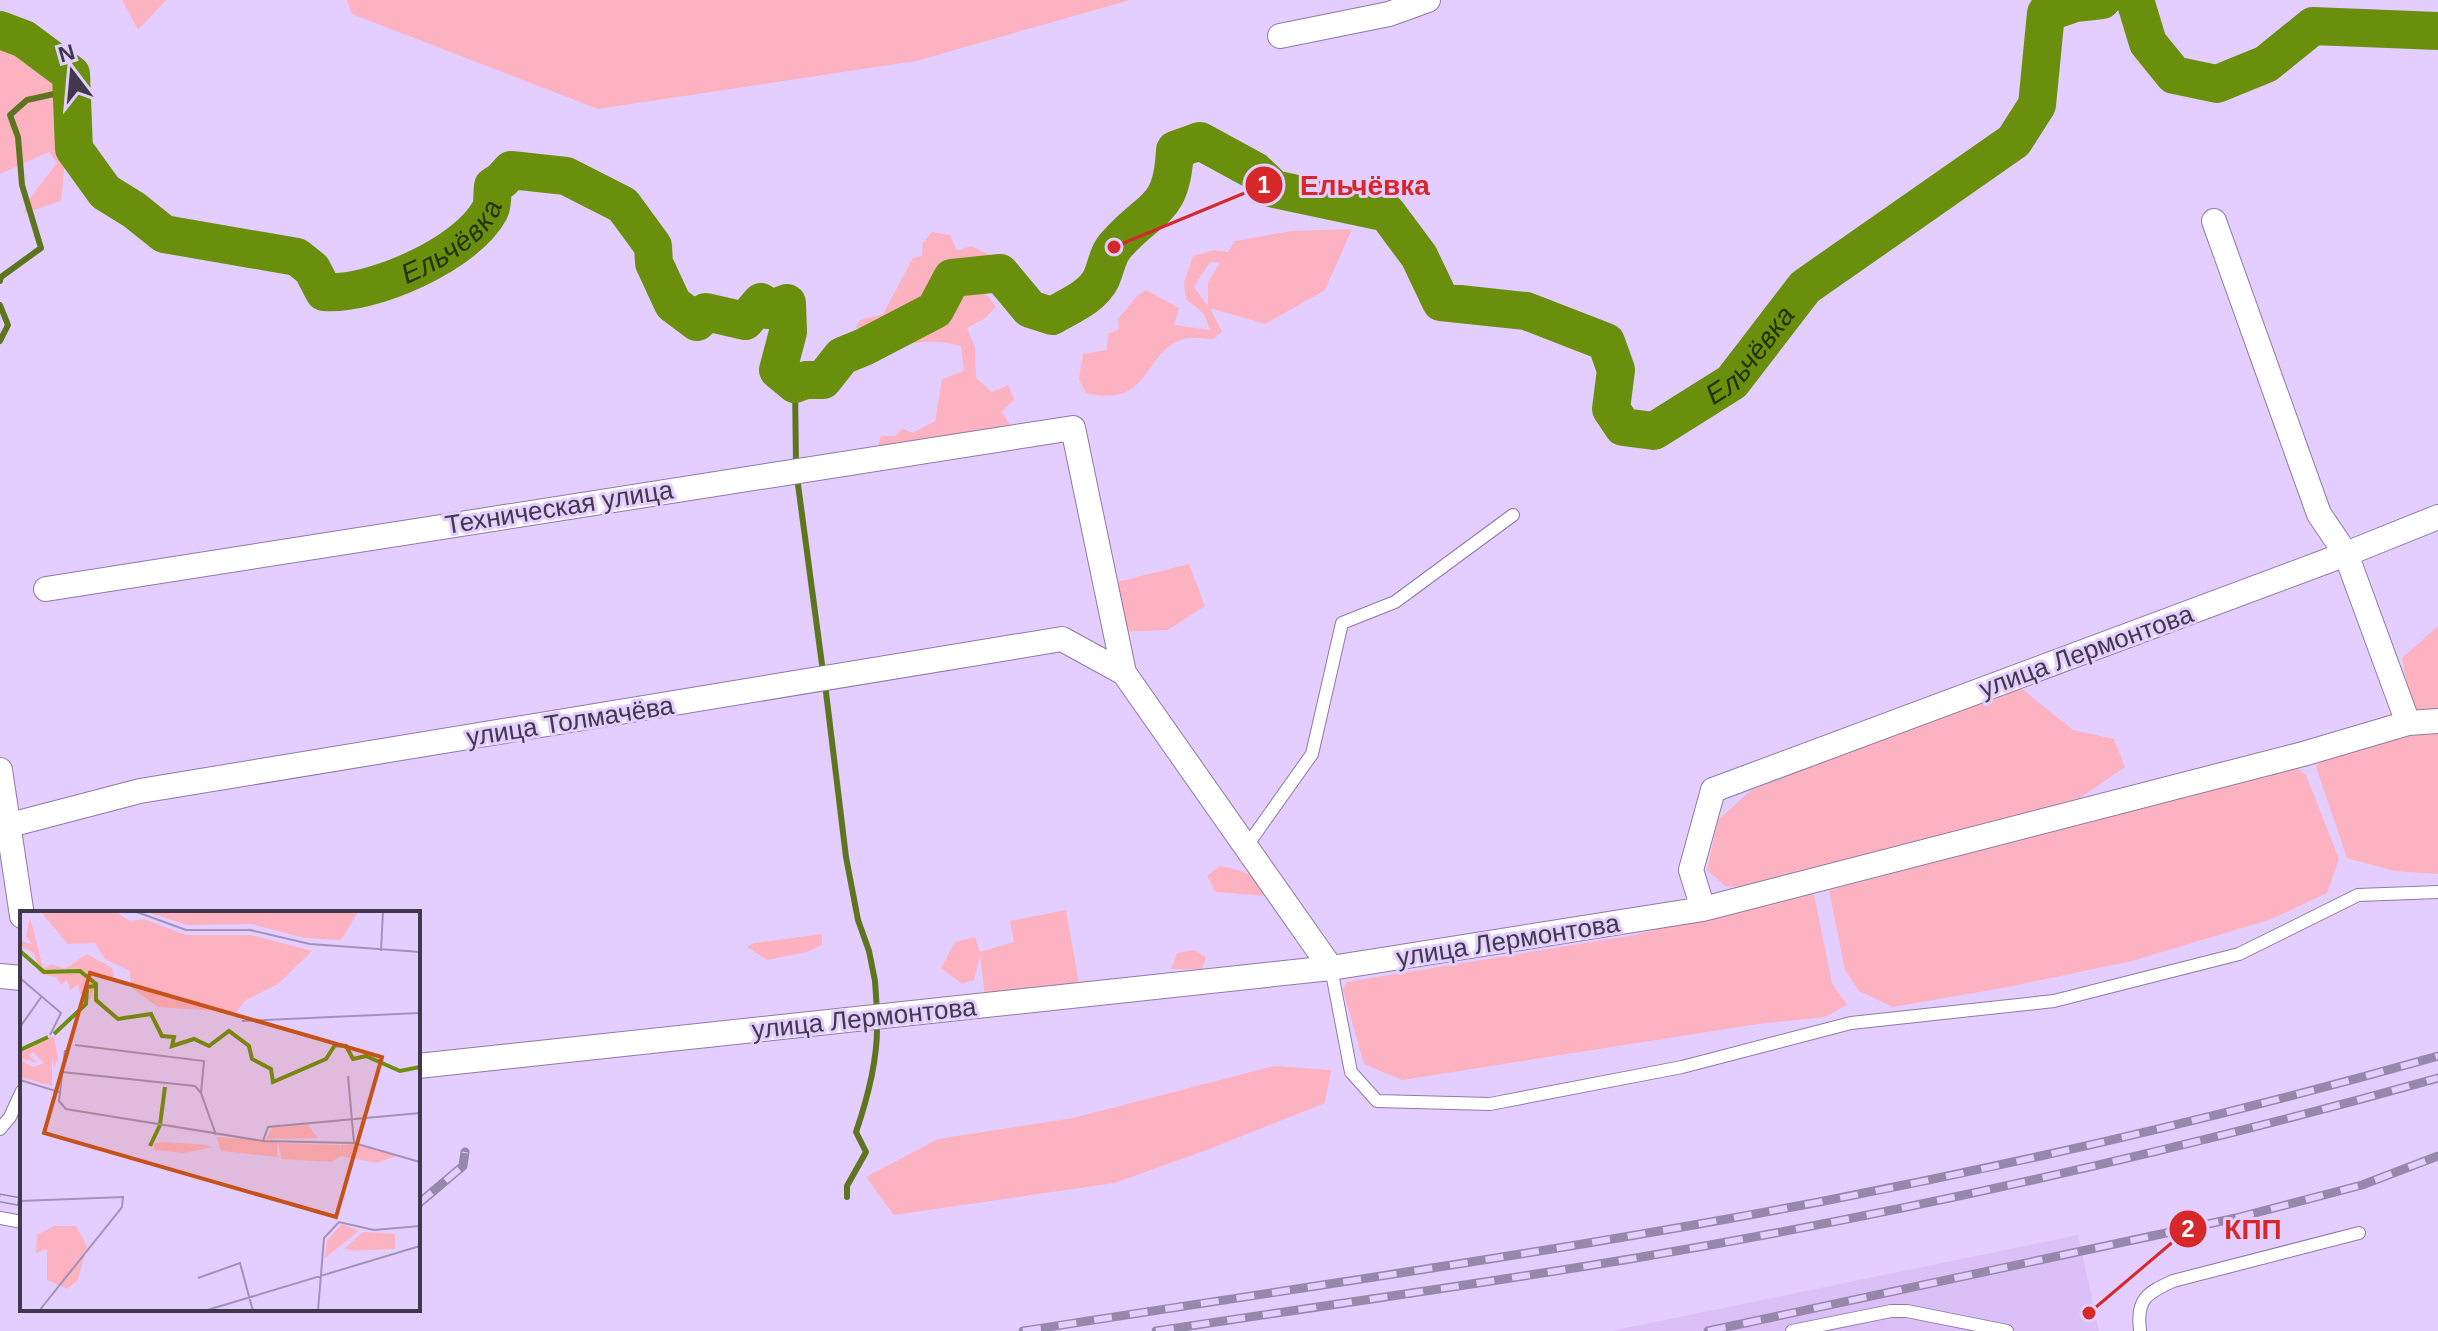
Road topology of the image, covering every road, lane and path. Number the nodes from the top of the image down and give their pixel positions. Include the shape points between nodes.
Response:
1 (1428, 0) edge
2 (1280, 36) dead end
3 (2214, 221) dead end
4 (1513, 515) dead end
5 (2438, 517) edge
6 (2346, 554) junction
7 (46, 589) dead end
8 (1124, 673) junction
9 (2438, 721) edge
10 (2408, 723) junction
11 (0, 770) edge
12 (10, 825) junction
13 (1246, 847) junction
14 (2438, 892) edge
15 (1703, 909) junction
16 (21, 911) edge
17 (1331, 968) junction
18 (0, 976) edge
19 (20, 978) edge
20 (420, 1066) edge
21 (20, 1095) edge
22 (0, 1129) edge
23 (0, 1218) edge
24 (20, 1222) edge
25 (2359, 1233) dead end
26 (1792, 1331) edge
27 (2007, 1331) edge
28 (2139, 1331) edge

1 - 2 street via 1389,14
3 - 6 street via 2319,514
4 - 13 lane via 1395,602 1342,623 1312,754
5 - 6 street, улица Лермонтова
6 - 10 street
6 - 15 street, улица Лермонтова via 1713,790 1691,870
7 - 8 street, Техническая улица via 1073,428
8 - 12 street, улица Толмачёва via 1062,639 140,791
8 - 13 street
9 - 10 street
10 - 15 street
11 - 12 street
12 - 16 street
13 - 17 street
14 - 17 lane via 2358,895 2239,954 2054,1001 1851,1023 1682,1067 1490,1104 1377,1101 1351,1072
15 - 17 street, улица Лермонтова
17 - 20 street, улица Лермонтова
18 - 19 street
21 - 22 lane
23 - 24 lane
25 - 28 lane via 2173,1281 2143,1300
26 - 27 lane via 1891,1311

